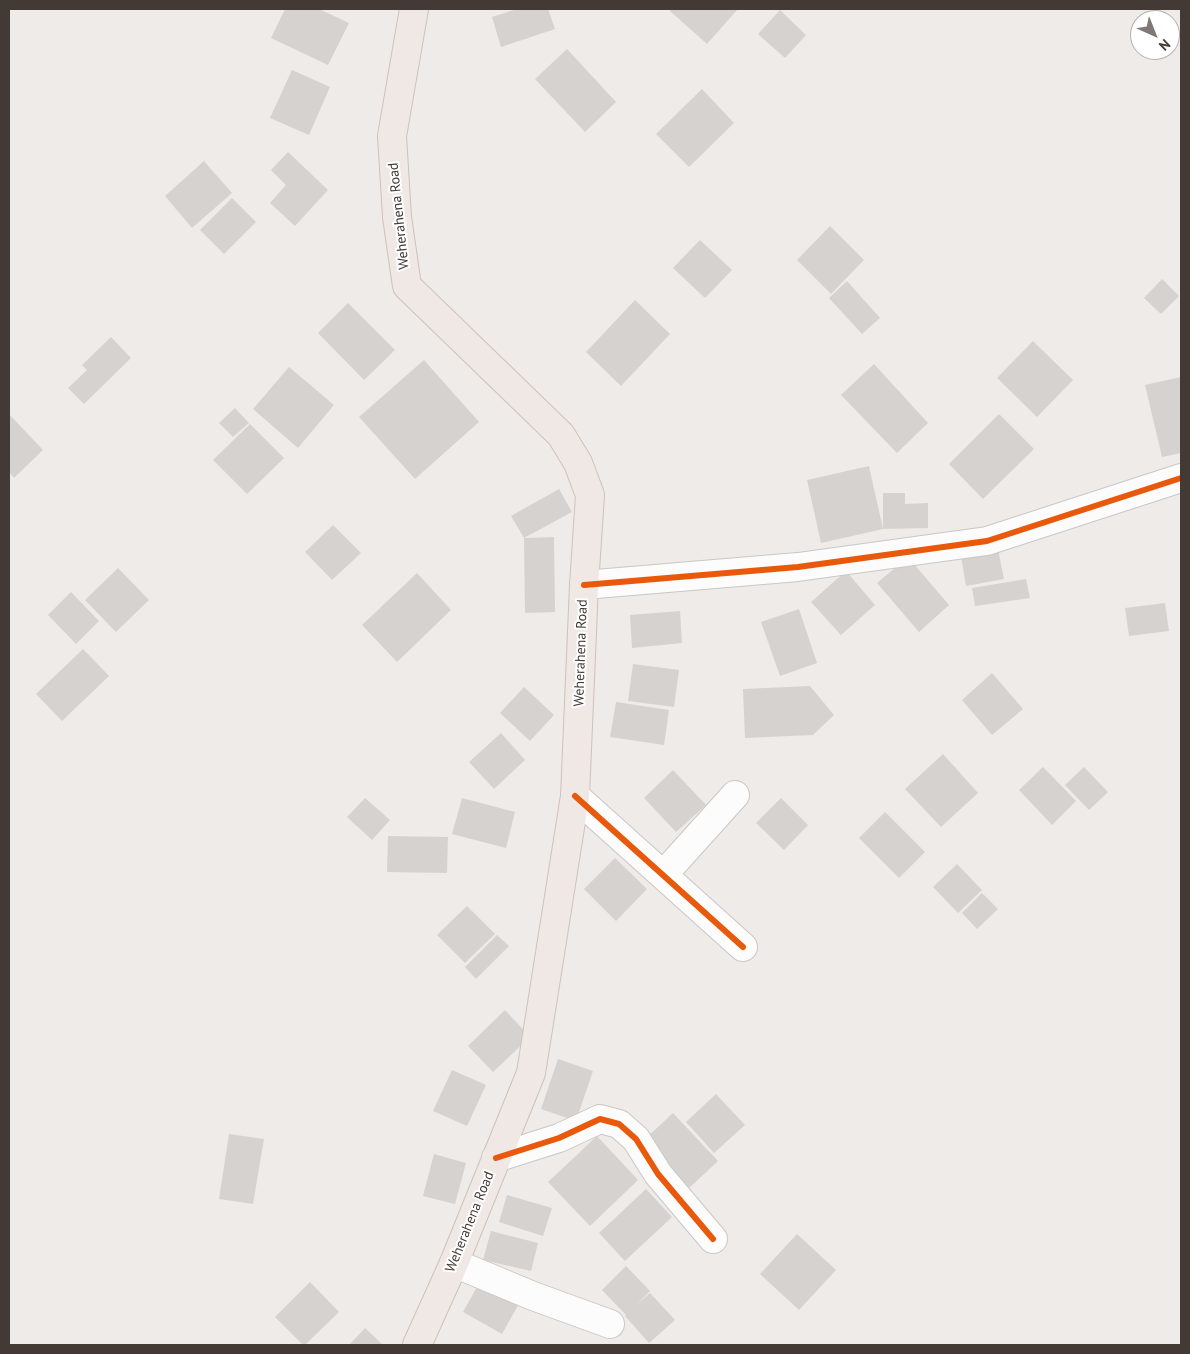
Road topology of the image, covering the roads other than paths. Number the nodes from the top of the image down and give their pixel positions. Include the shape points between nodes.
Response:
1 (414, 9) edge
2 (1181, 478) edge
3 (584, 585) junction
4 (575, 796) junction
5 (735, 796) dead end
6 (663, 876) junction
7 (743, 947) dead end
8 (496, 1158) junction
9 (713, 1240) dead end
10 (454, 1263) junction
11 (610, 1324) dead end
12 (417, 1345) edge

1 - 3 main road, Weherahena Road via 392,136 397,217 407,286 561,435 578,463 590,495
2 - 3 street via 987,541 798,567
3 - 4 main road, Weherahena Road
4 - 6 street
4 - 8 main road, Weherahena Road via 532,1073
5 - 6 street
6 - 7 street
8 - 9 street via 559,1138 600,1119 619,1124 636,1139 658,1174
8 - 10 main road, Weherahena Road
10 - 11 street
10 - 12 main road, Weherahena Road

